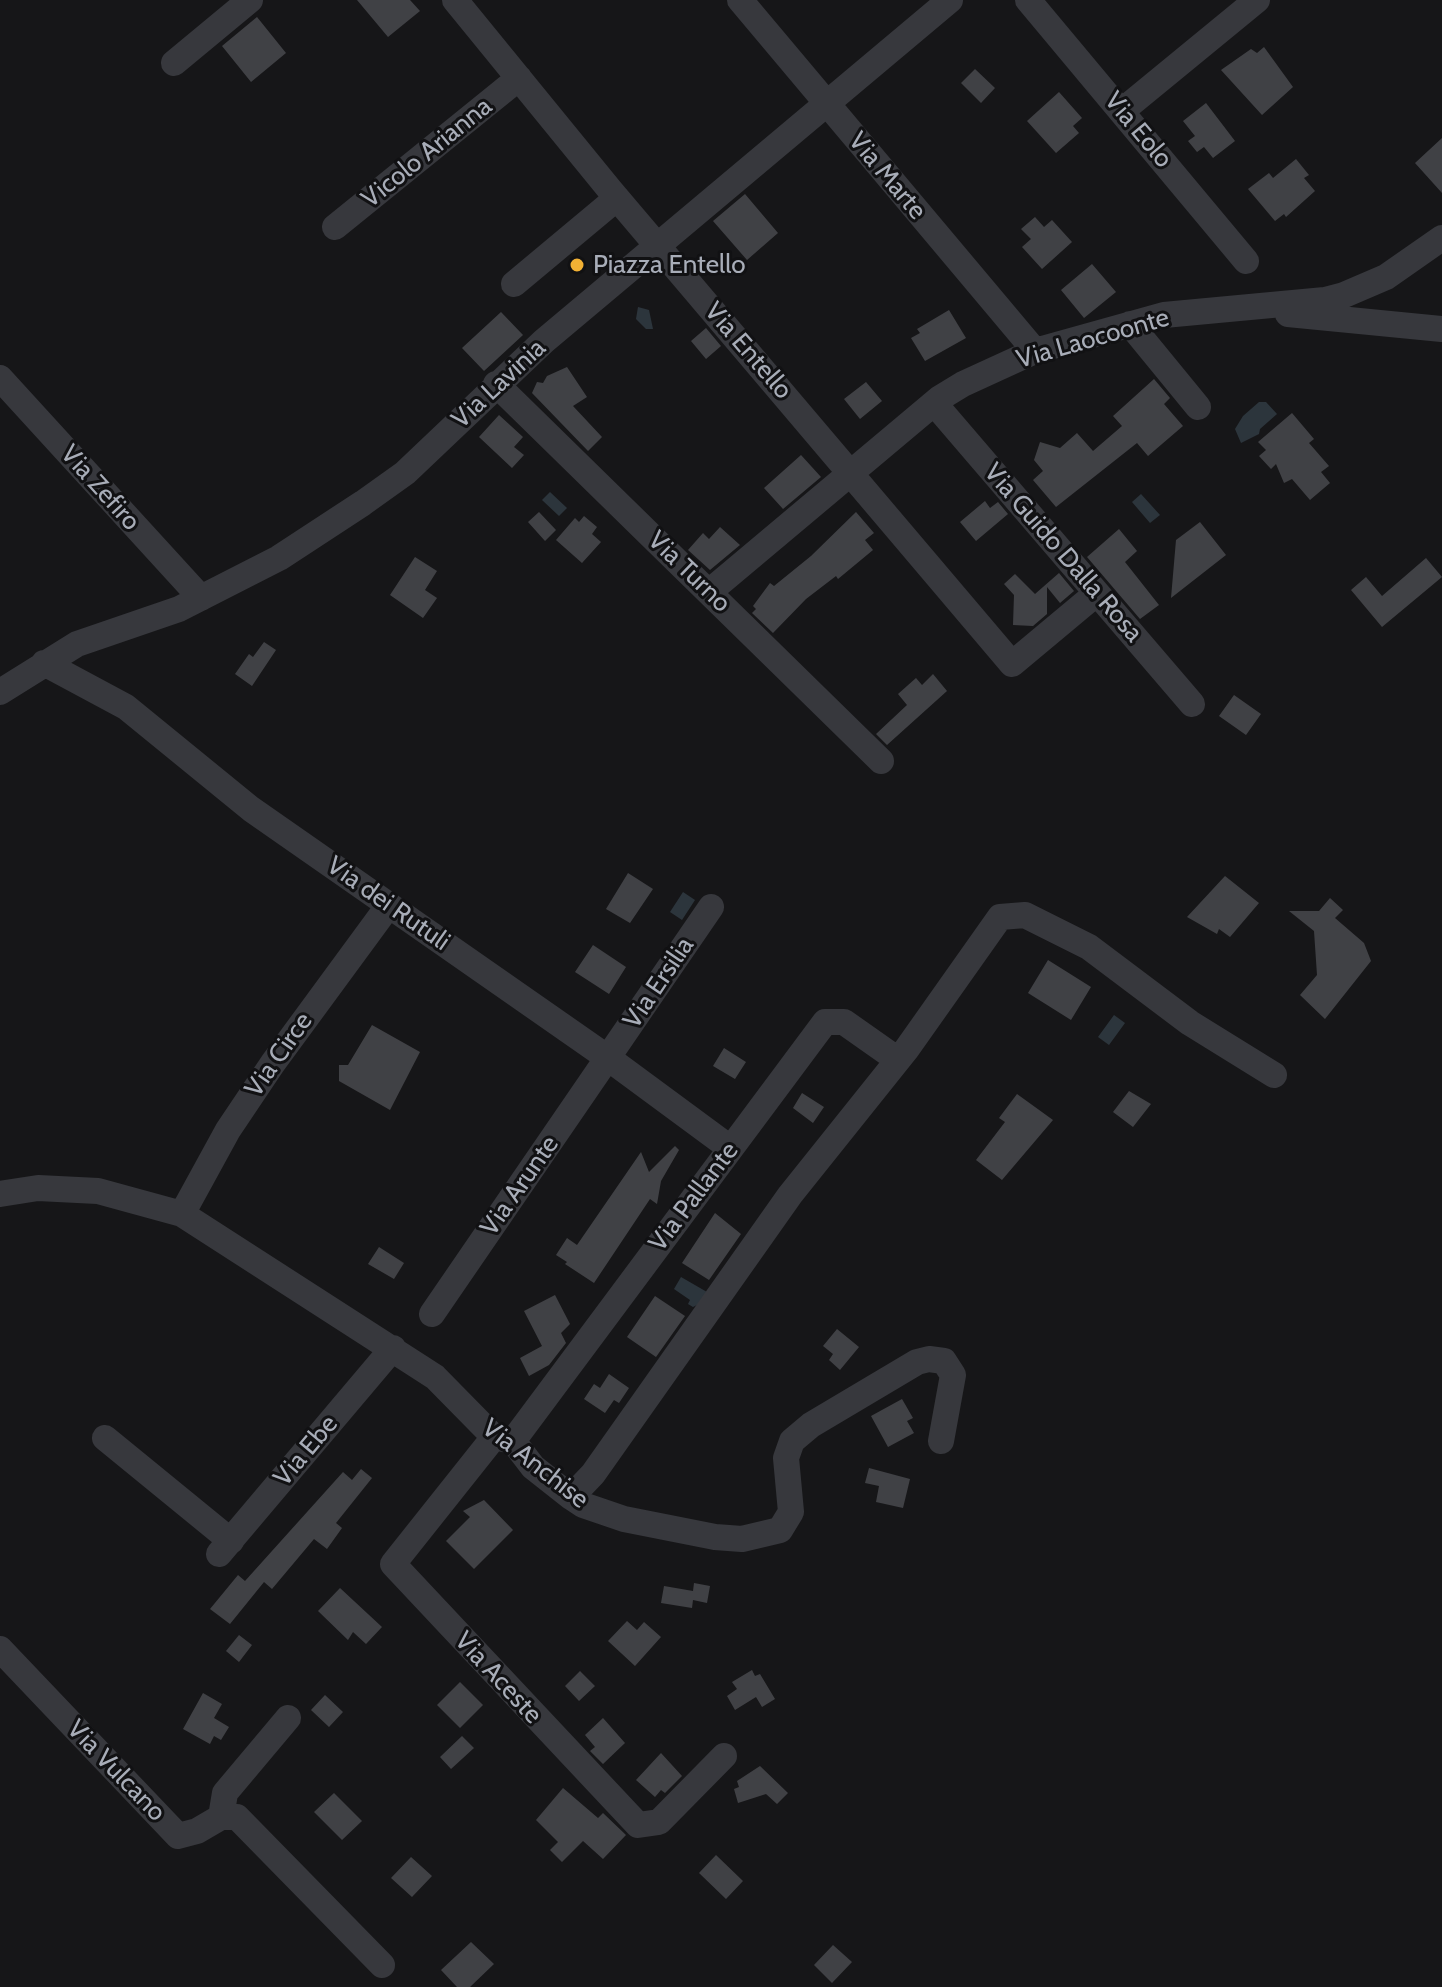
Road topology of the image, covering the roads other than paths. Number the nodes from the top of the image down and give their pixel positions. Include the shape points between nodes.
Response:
1 (250, 0) edge
2 (455, 0) edge
3 (740, 0) edge
4 (950, 0) edge
5 (1028, 0) edge
6 (1257, 0) edge
7 (174, 63) dead end
8 (519, 78) junction
9 (827, 106) junction
10 (1123, 110) junction
11 (617, 198) junction
12 (335, 227) dead end
13 (1442, 238) edge
14 (657, 246) junction
15 (1246, 261) dead end
16 (514, 284) dead end
17 (1249, 308) junction
18 (1130, 324) junction
19 (1442, 329) edge
20 (1035, 351) junction
21 (0, 378) edge
22 (496, 384) junction
23 (934, 403) junction
24 (1198, 407) dead end
25 (851, 471) junction
26 (709, 592) junction
27 (1097, 593) junction
28 (201, 598) junction
29 (44, 663) junction
30 (0, 692) edge
31 (1192, 704) dead end
32 (881, 761) dead end
33 (389, 905) junction
34 (711, 907) dead end
35 (608, 1058) junction
36 (898, 1060) junction
37 (1274, 1075) dead end
38 (730, 1148) junction
39 (0, 1194) edge
40 (182, 1214) junction
41 (432, 1314) dead end
42 (393, 1348) junction
43 (105, 1438) dead end
44 (504, 1439) junction
45 (941, 1441) dead end
46 (571, 1497) junction
47 (0, 1649) edge
48 (288, 1718) dead end
49 (724, 1756) dead end
50 (221, 1817) junction
51 (382, 1965) dead end

1 - 7 street
2 - 8 street, Via Entello
3 - 9 street, Via Marte
4 - 9 street, Via Lavinia
5 - 10 street, Via Eolo
6 - 10 street
8 - 11 street, Via Entello
8 - 12 street, Vicolo Arianna
9 - 14 street, Via Lavinia
9 - 20 street, Via Marte
10 - 15 street, Via Eolo
11 - 14 street, Via Entello
11 - 16 street
13 - 17 street, Via Laocoonte via 1386,277 1344,295
14 - 22 street, Via Lavinia
14 - 25 street, Via Entello
17 - 18 street, Via Laocoonte via 1164,315
17 - 19 street
18 - 20 street, Via Laocoonte
18 - 24 street
20 - 23 street, Via Laocoonte
21 - 28 street, Via Zefiro
22 - 26 street, Via Turno
22 - 28 street, Via Lavinia via 405,473 279,558
23 - 25 street, Via Laocoonte
23 - 27 street, Via Guido Dalla Rosa
25 - 26 street, Via Laocoonte
25 - 27 street, Via Entello via 1012,664
26 - 32 street, Via Turno
27 - 31 street, Via Guido Dalla Rosa
28 - 29 street, Via Lavinia via 77,644
29 - 30 street, Via Lavinia
29 - 33 street, Via dei Rutuli via 126,707 251,809
33 - 35 street, Via dei Rutuli
33 - 40 street, Via Circe via 258,1085
34 - 35 street, Via Ersilia
35 - 38 street, Via dei Rutuli
35 - 41 street, Via Arunte
36 - 37 street via 1000,917 1015,914 1089,947 1190,1023
36 - 38 street, Via Pallante via 844,1022 825,1022
36 - 46 street via 790,1195 593,1474
38 - 44 street, Via Pallante
39 - 40 street, Via Anchise via 38,1188 98,1191
40 - 42 street, Via Anchise
42 - 43 street, Via Ebe via 225,1547
42 - 44 street, Via Anchise via 435,1377
44 - 46 street, Via Anchise
44 - 49 street, Via Aceste via 393,1564 638,1825 659,1822
45 - 46 street, Via Anchise via 953,1375 944,1361 929,1359 792,1441 786,1458 791,1512 780,1530 767,1536 715,1537 624,1519
47 - 50 street, Via Vulcano via 178,1836
48 - 50 street via 225,1793
50 - 51 street via 245,1823

